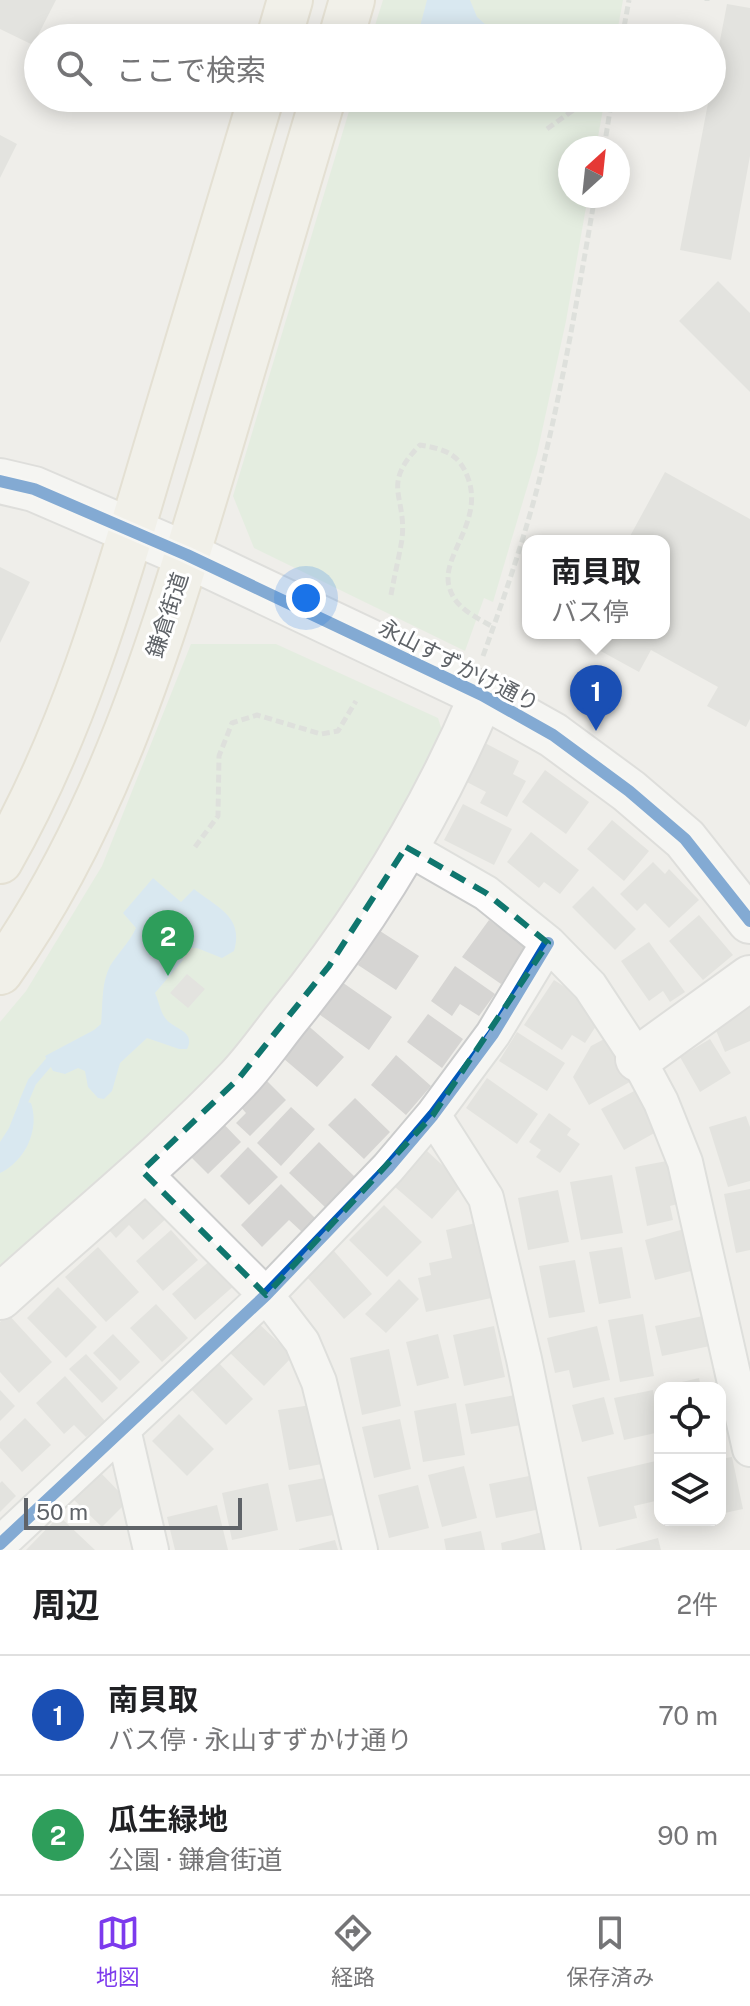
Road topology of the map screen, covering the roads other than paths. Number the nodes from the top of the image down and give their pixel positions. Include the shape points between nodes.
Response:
1 (290, 0) edge
2 (352, 0) edge
3 (283, 24) edge
4 (345, 24) edge
5 (257, 112) edge
6 (319, 112) edge
7 (0, 481) edge
8 (132, 530) junction
9 (187, 555) junction
10 (481, 680) junction
11 (406, 847) junction
12 (0, 861) edge
13 (750, 921) edge
14 (548, 943) junction
15 (0, 972) edge
16 (750, 978) edge
17 (638, 1059) junction
18 (433, 1115) junction
19 (142, 1171) junction
20 (266, 1295) junction
21 (0, 1297) edge
22 (123, 1429) junction
23 (750, 1449) edge
24 (0, 1544) edge
25 (151, 1550) edge
26 (360, 1550) edge
27 (563, 1550) edge

1 - 3 main road
2 - 4 main road
5 - 8 main road
6 - 9 main road, 鎌倉街道
7 - 8 street, 永山すずかけ通り via 34,489
8 - 9 street, 永山すずかけ通り
8 - 12 main road via 76,703 30,808
9 - 10 street, 永山すずかけ通り
9 - 15 main road, 鎌倉街道 via 132,720 82,837
10 - 11 street via 459,748
10 - 13 street, 永山すずかけ通り via 685,839
11 - 14 street via 486,893
11 - 19 street via 329,966 239,1078
14 - 17 street via 590,986
14 - 18 street via 493,1034
16 - 17 street
17 - 23 street via 685,1162
18 - 20 street
18 - 27 street via 486,1198
19 - 20 street
19 - 21 street
20 - 22 street
20 - 26 street via 302,1342 319,1382
22 - 24 street
22 - 25 street

